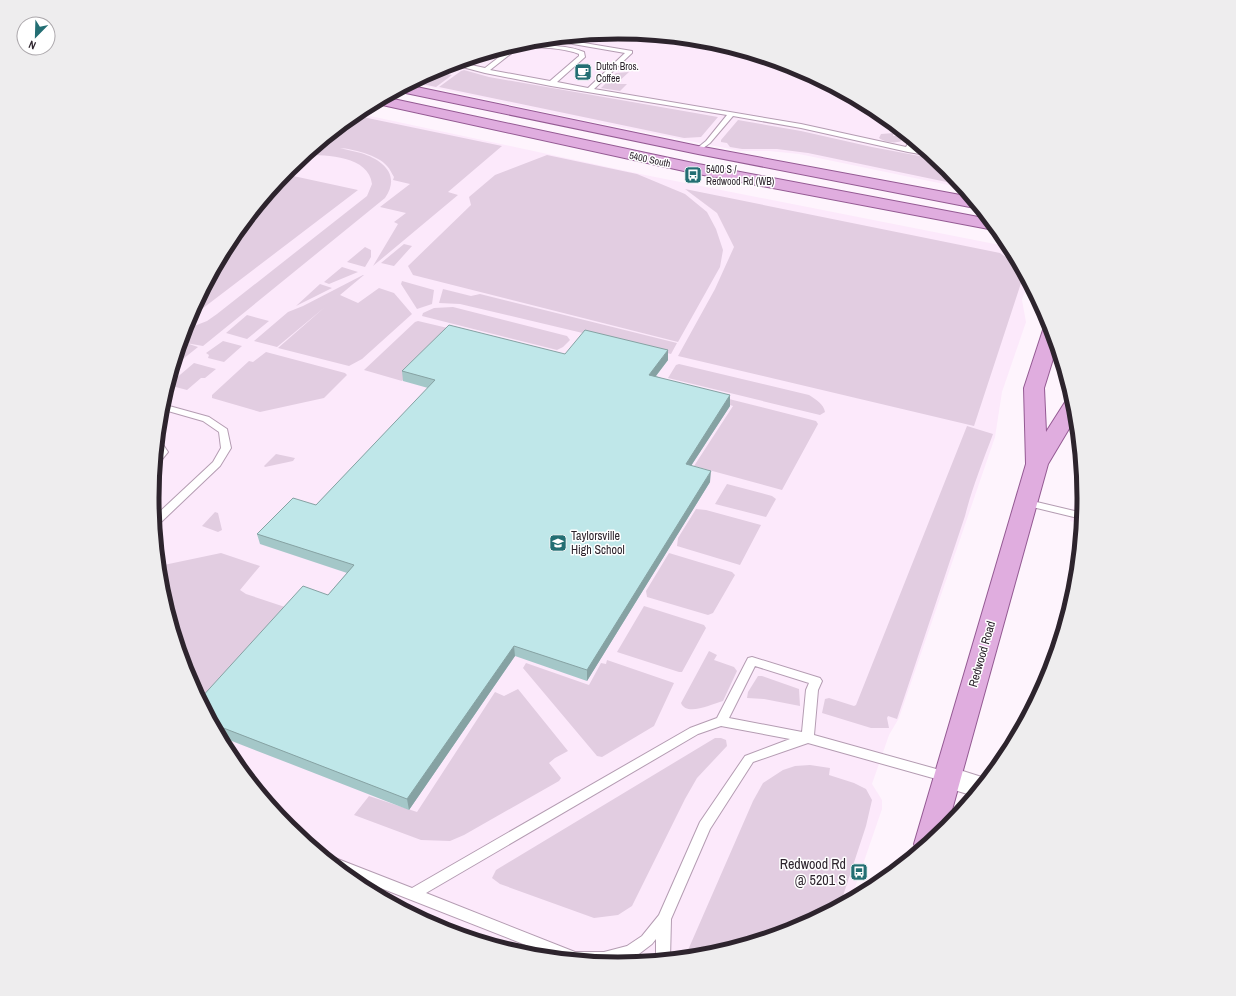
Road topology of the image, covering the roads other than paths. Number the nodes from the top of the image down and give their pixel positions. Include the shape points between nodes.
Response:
1 (567, 42) edge
2 (544, 45) edge
3 (508, 53) edge
4 (462, 66) edge
5 (485, 71) junction
6 (551, 84) junction
7 (408, 90) edge
8 (589, 90) junction
9 (386, 102) edge
10 (732, 114) junction
11 (448, 115) junction
12 (911, 145) edge
13 (698, 150) junction
14 (908, 150) junction
15 (920, 152) edge
16 (728, 156) junction
17 (960, 191) edge
18 (968, 202) edge
19 (985, 223) edge
20 (1049, 340) edge
21 (168, 408) edge
22 (1069, 412) edge
23 (1036, 464) junction
24 (1024, 502) junction
25 (1076, 515) edge
26 (160, 518) edge
27 (721, 721) junction
28 (808, 738) junction
29 (947, 777) junction
30 (975, 786) edge
31 (931, 834) edge
32 (349, 869) edge
33 (413, 894) junction
34 (664, 919) junction
35 (564, 954) edge
36 (663, 954) edge
37 (610, 957) edge

1 - 8 lane via 630,52
2 - 6 lane via 582,53 582,57
3 - 5 lane
4 - 5 lane
5 - 6 lane
6 - 8 lane
7 - 13 main road, 5400 South
8 - 10 lane
9 - 11 main road, 5400 South
10 - 13 lane
10 - 14 lane
11 - 16 main road via 530,124 682,154
11 - 19 main road, 5400 South via 693,168
12 - 14 lane
13 - 16 main road, 5400 South
14 - 15 lane
16 - 17 main road via 797,158
16 - 18 main road, 5400 South
20 - 23 main road, Redwood Road via 1034,388
21 - 26 lane via 206,419 224,431 226,448 217,464
22 - 23 main road, Redwood Road
23 - 24 main road, Redwood Road
24 - 25 lane
24 - 29 main road, Redwood Road
27 - 28 lane
27 - 28 lane via 752,661 816,681 812,690
27 - 33 lane via 694,731
28 - 29 lane
28 - 34 lane via 749,759 705,826
29 - 30 street
29 - 31 main road, Redwood Road
32 - 33 lane
33 - 35 lane
34 - 36 lane
34 - 37 lane via 647,940 630,952

